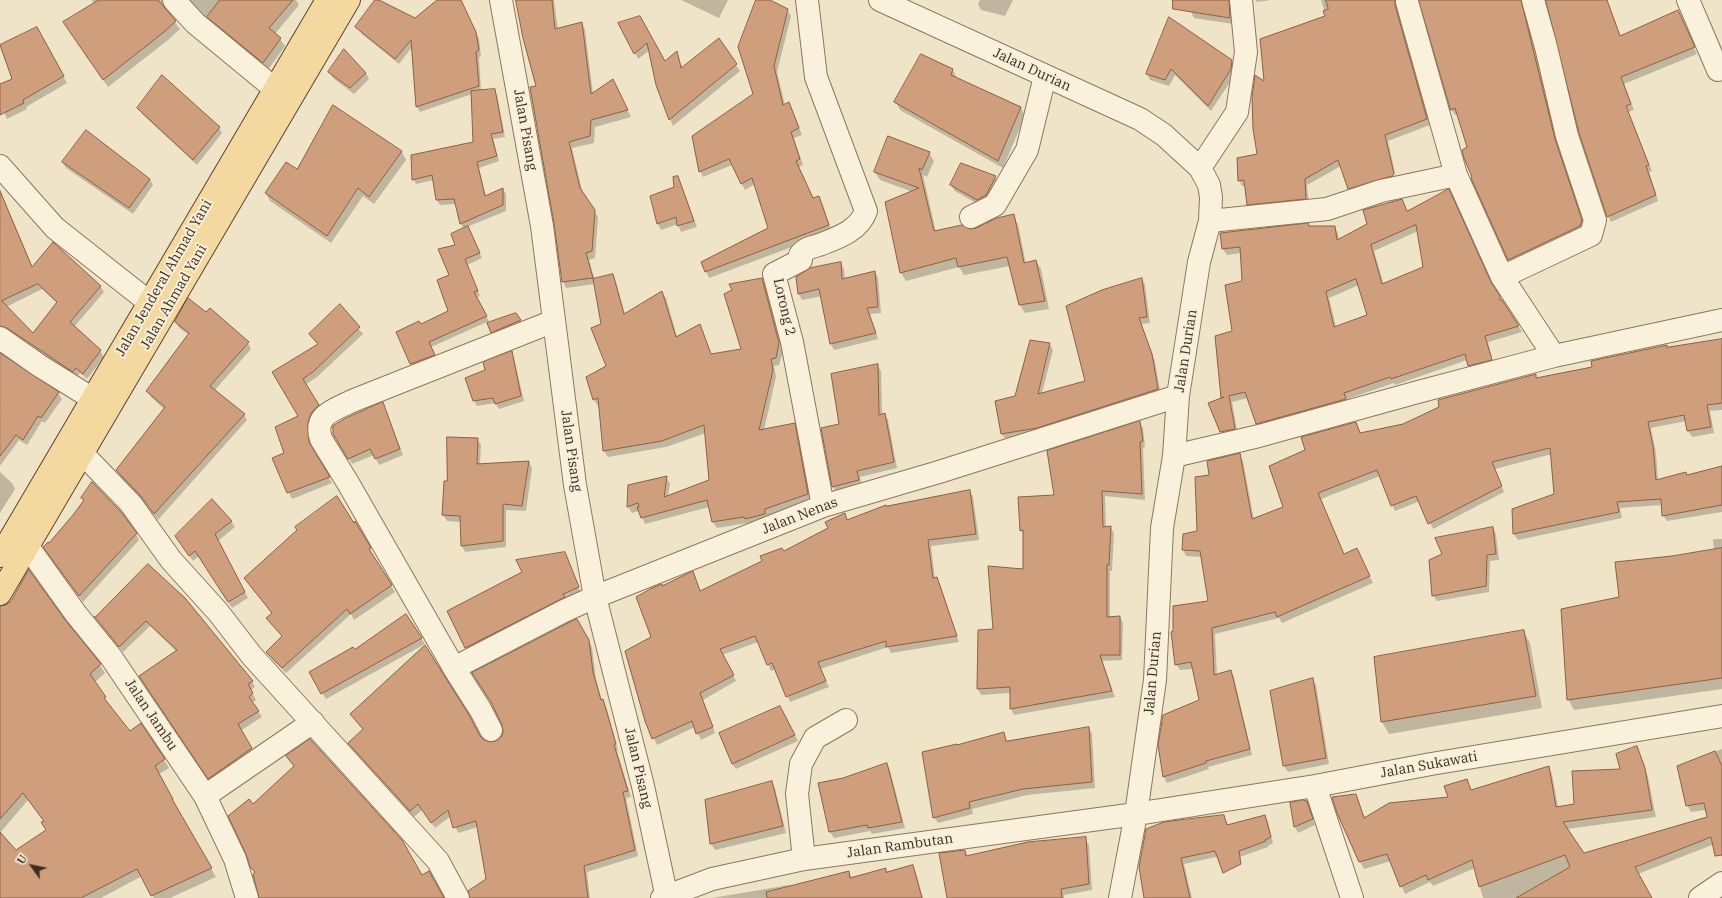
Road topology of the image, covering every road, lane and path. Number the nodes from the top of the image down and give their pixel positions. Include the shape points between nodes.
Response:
1 (174, 0) edge
2 (327, 0) edge
3 (349, 0) edge
4 (501, 0) edge
5 (807, 0) edge
6 (880, 0) edge
7 (1241, 0) edge
8 (1533, 0) edge
9 (1688, 0) edge
10 (1407, 2) dead end
11 (1718, 70) dead end
12 (1045, 76) junction
13 (276, 89) junction
14 (0, 166) edge
15 (1200, 168) junction
16 (1456, 175) junction
17 (971, 217) dead end
18 (1210, 221) junction
19 (1502, 277) junction
20 (150, 303) junction
21 (1722, 320) edge
22 (554, 321) junction
23 (0, 338) edge
24 (1554, 356) junction
25 (1178, 396) junction
26 (93, 399) junction
27 (82, 454) junction
28 (1174, 456) junction
29 (823, 506) junction
30 (28, 547) junction
31 (0, 556) edge
32 (0, 594) edge
33 (595, 597) junction
34 (454, 668) junction
35 (1722, 716) edge
36 (846, 720) dead end
37 (313, 722) junction
38 (491, 730) dead end
39 (1315, 786) junction
40 (205, 796) junction
41 (1136, 814) junction
42 (804, 859) junction
43 (1722, 883) edge
44 (247, 898) edge
45 (458, 898) edge
46 (665, 898) edge
47 (1120, 898) edge
48 (1352, 898) edge
49 (1700, 898) edge

1 - 13 street via 195,23
2 - 13 main road, Jalan Jenderal Ahmad Yani
3 - 27 main road, Jalan Ahmad Yani
4 - 22 street, Jalan Pisang via 542,226
5 - 29 street, Lorong 2 via 816,77 866,211 859,225 838,238 805,250 800,255 801,260 774,274 792,342
6 - 12 street, Jalan Durian
7 - 15 street via 1246,52 1237,112
8 - 19 street via 1567,136 1595,220 1591,235
9 - 11 street
10 - 16 street
12 - 15 street, Jalan Durian via 1140,119 1164,135
12 - 17 street via 1027,150 995,205
13 - 20 main road, Jalan Jenderal Ahmad Yani
14 - 20 street via 55,228
15 - 18 street, Jalan Durian via 1209,185
16 - 18 street via 1381,191 1327,209
16 - 19 street
18 - 25 street, Jalan Durian via 1199,262
19 - 24 street
20 - 26 main road, Jalan Jenderal Ahmad Yani
21 - 24 street
22 - 33 street, Jalan Pisang via 575,485
22 - 34 street via 352,401 327,413 320,423 318,431 321,439
23 - 26 street
24 - 28 street via 1259,436
25 - 28 street, Jalan Durian
25 - 29 street, Jalan Nenas
26 - 31 main road, Jalan Jenderal Ahmad Yani
27 - 30 main road, Jalan Ahmad Yani
27 - 37 street via 131,504 171,560 218,612 252,656
28 - 41 street, Jalan Durian via 1162,528 1154,680
29 - 33 street, Jalan Nenas
30 - 32 main road, Jalan Ahmad Yani
30 - 40 street, Jalan Jambu via 76,614 111,657
33 - 34 street, Jalan Nenas
33 - 46 street, Jalan Pisang via 642,786
34 - 38 street
35 - 39 street, Jalan Sukawati via 1431,764
36 - 42 street via 815,738 801,764 797,794
37 - 40 street
37 - 45 street via 438,861
39 - 41 street, Jalan Sukawati
39 - 48 street
40 - 44 street, Jalan Jambu via 235,859
41 - 42 street, Jalan Rambutan
41 - 47 street, Jalan Durian
42 - 46 street, Jalan Rambutan via 712,879
43 - 49 street

